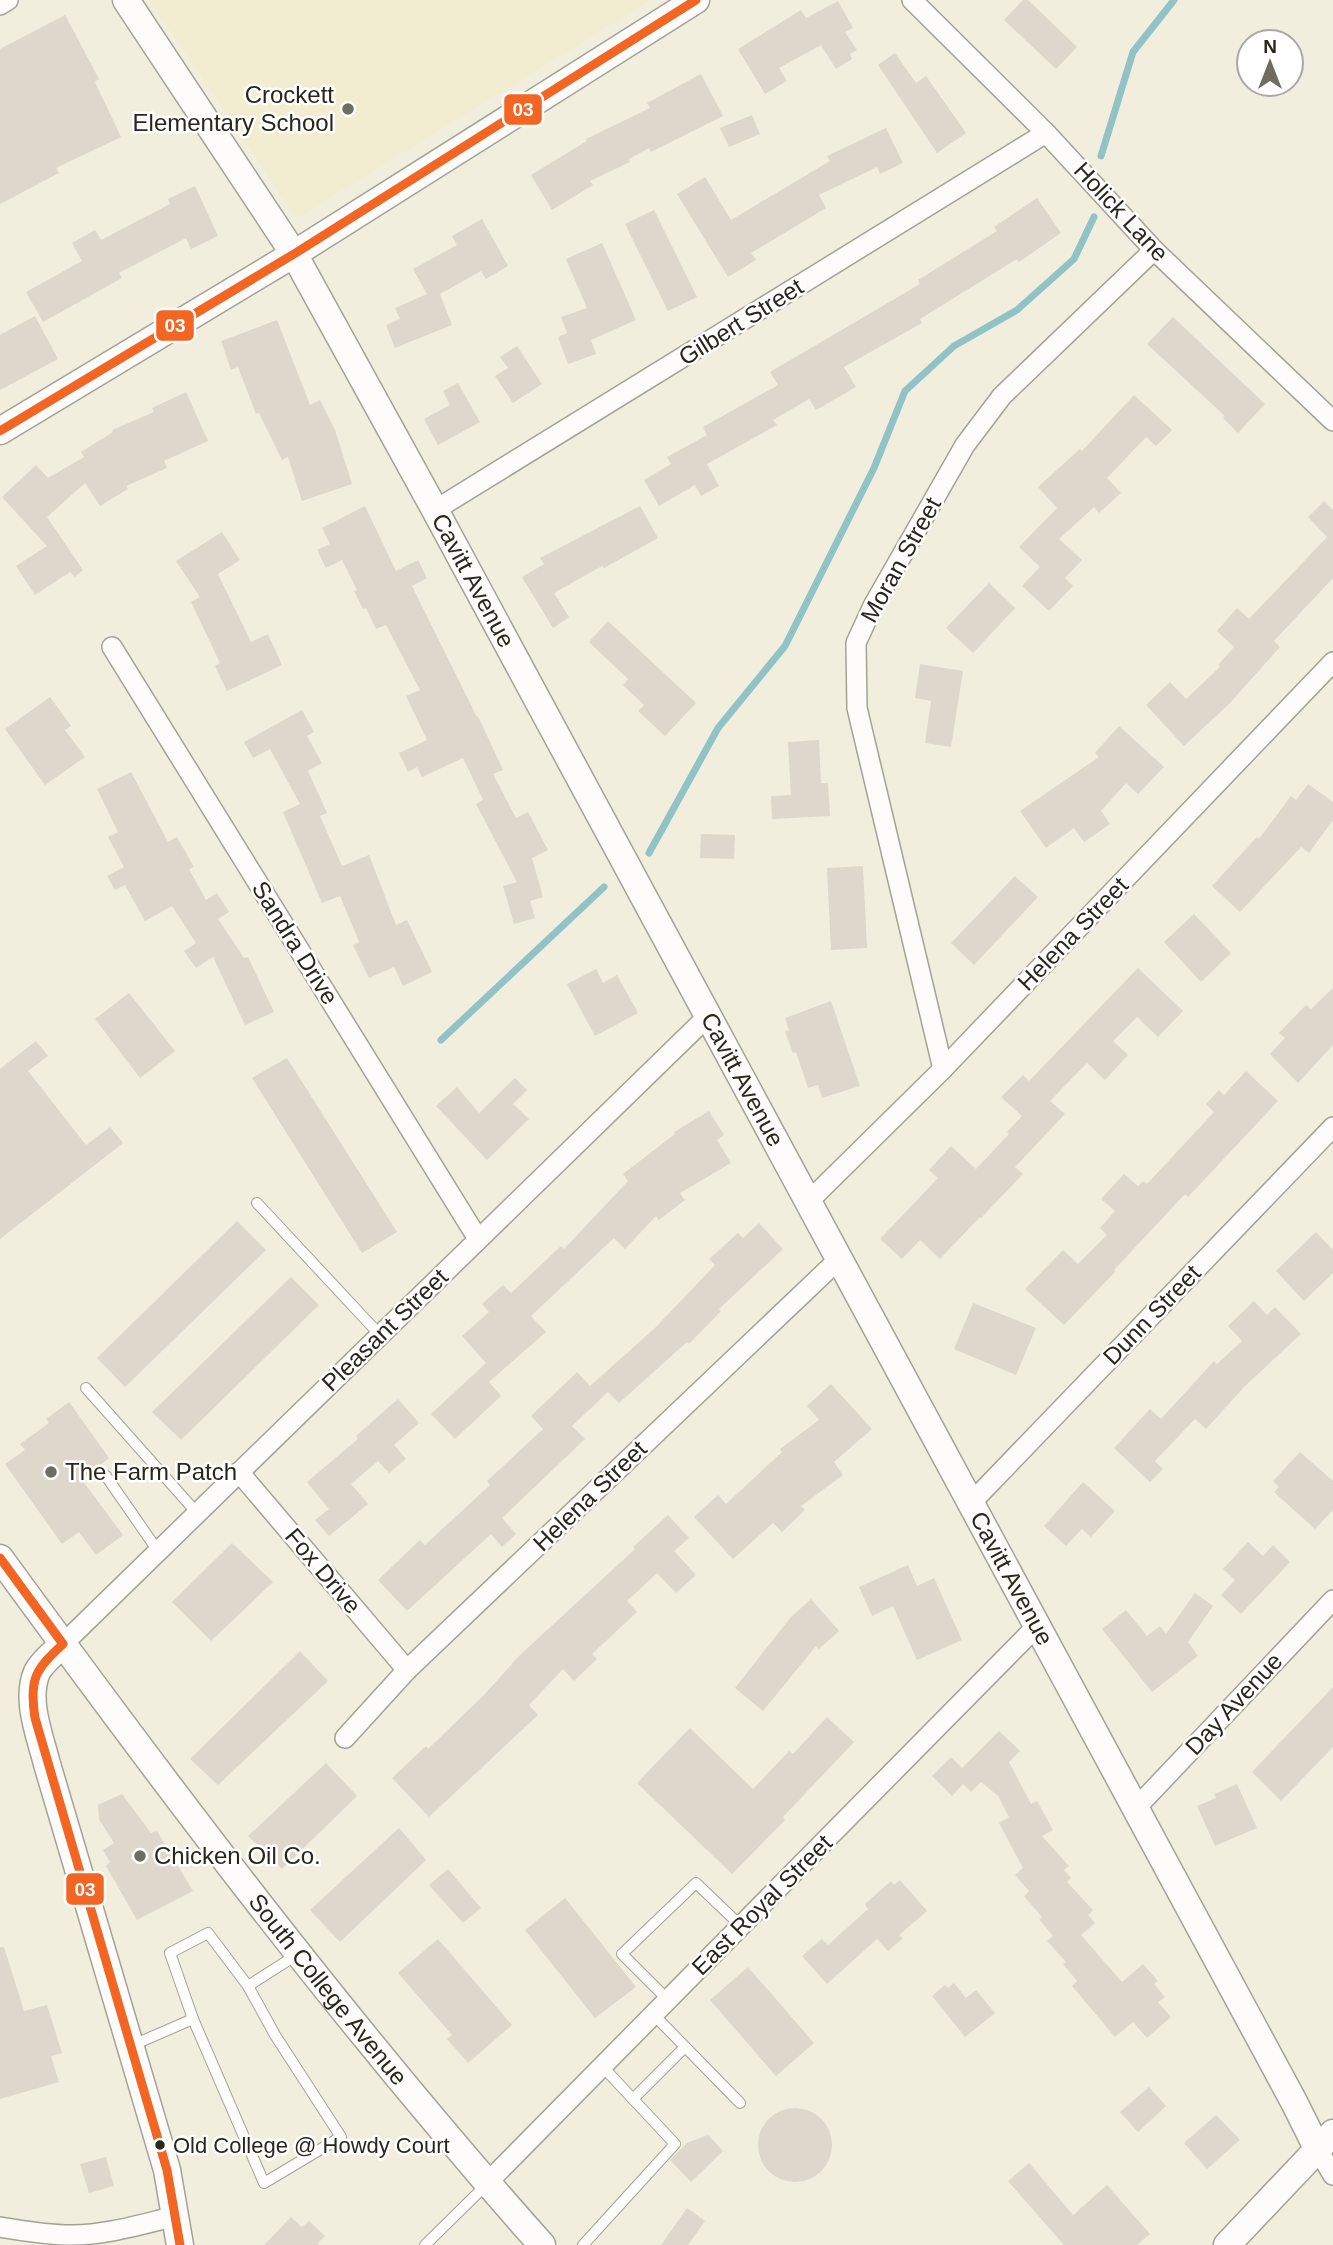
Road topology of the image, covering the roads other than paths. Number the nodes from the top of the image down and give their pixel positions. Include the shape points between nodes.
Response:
1 (8, 0) edge
2 (127, 0) edge
3 (696, 0) edge
4 (912, 0) edge
5 (0, 5) edge
6 (1046, 133) junction
7 (1154, 250) junction
8 (294, 254) junction
9 (1333, 421) edge
10 (0, 431) edge
11 (435, 510) junction
12 (112, 647) dead end
13 (1333, 662) edge
14 (708, 1016) junction
15 (943, 1069) junction
16 (1333, 1127) edge
17 (808, 1202) junction
18 (257, 1203) dead end
19 (478, 1239) junction
20 (839, 1259) junction
21 (380, 1335) junction
22 (86, 1388) dead end
23 (239, 1472) junction
24 (106, 1476) dead end
25 (971, 1503) junction
26 (197, 1513) junction
27 (158, 1551) junction
28 (0, 1558) edge
29 (1333, 1600) edge
30 (1037, 1626) junction
31 (63, 1644) junction
32 (407, 1670) junction
33 (345, 1738) dead end
34 (1136, 1808) junction
35 (741, 1926) junction
36 (298, 1954) junction
37 (248, 1986) junction
38 (668, 2000) junction
39 (654, 2015) junction
40 (193, 2019) junction
41 (130, 2046) junction
42 (685, 2046) junction
43 (603, 2067) junction
44 (633, 2099) junction
45 (740, 2104) dead end
46 (1325, 2141) edge
47 (1333, 2175) edge
48 (487, 2183) junction
49 (176, 2216) junction
50 (0, 2227) edge
51 (180, 2245) edge
52 (425, 2245) edge
53 (542, 2245) edge
54 (583, 2245) edge
55 (1227, 2245) edge

1 - 5 street
2 - 8 street, Cavitt Avenue
3 - 8 street
4 - 6 street, Holick Lane
6 - 7 street, Holick Lane
6 - 11 street, Gilbert Street
7 - 9 street, Holick Lane
7 - 15 street, Moran Street via 1002,396 965,445 856,643 857,708
8 - 10 street
8 - 11 street, Cavitt Avenue
11 - 14 street, Cavitt Avenue
12 - 19 street, Sandra Drive
13 - 15 street, Helena Street
14 - 17 street, Cavitt Avenue
14 - 19 street, Pleasant Street
15 - 17 street, Helena Street
16 - 25 street, Dunn Street
17 - 20 street, Cavitt Avenue
18 - 21 lane
19 - 21 street, Pleasant Street
20 - 25 street, Cavitt Avenue
20 - 32 street, Helena Street
21 - 23 street, Pleasant Street
22 - 26 lane
23 - 26 street, Pleasant Street
23 - 32 street, Fox Drive
24 - 27 lane
25 - 30 street, Cavitt Avenue
26 - 27 street, Pleasant Street
27 - 31 street, Pleasant Street
28 - 31 street, South College Avenue
29 - 34 street, Day Avenue
30 - 34 street, Cavitt Avenue
30 - 35 street, East Royal Street
31 - 36 street, South College Avenue
31 - 41 street via 38,1670 33,1688 35,1712
32 - 33 street, Helena Street
34 - 46 street, Cavitt Avenue
35 - 38 street, East Royal Street
35 - 38 lane via 696,1883 622,1954
36 - 37 lane
36 - 48 street, South College Avenue
37 - 40 lane via 208,1933 170,1953
37 - 40 lane via 341,2137 264,2183
38 - 39 street, East Royal Street
39 - 42 lane
39 - 43 street, East Royal Street
40 - 41 lane
41 - 49 street
42 - 44 lane
42 - 45 lane
43 - 44 lane
43 - 48 street, East Royal Street
44 - 54 lane via 674,2144
46 - 47 street, Cavitt Avenue
46 - 55 street
48 - 52 lane
48 - 53 street, South College Avenue
49 - 50 street via 74,2235
49 - 51 street

